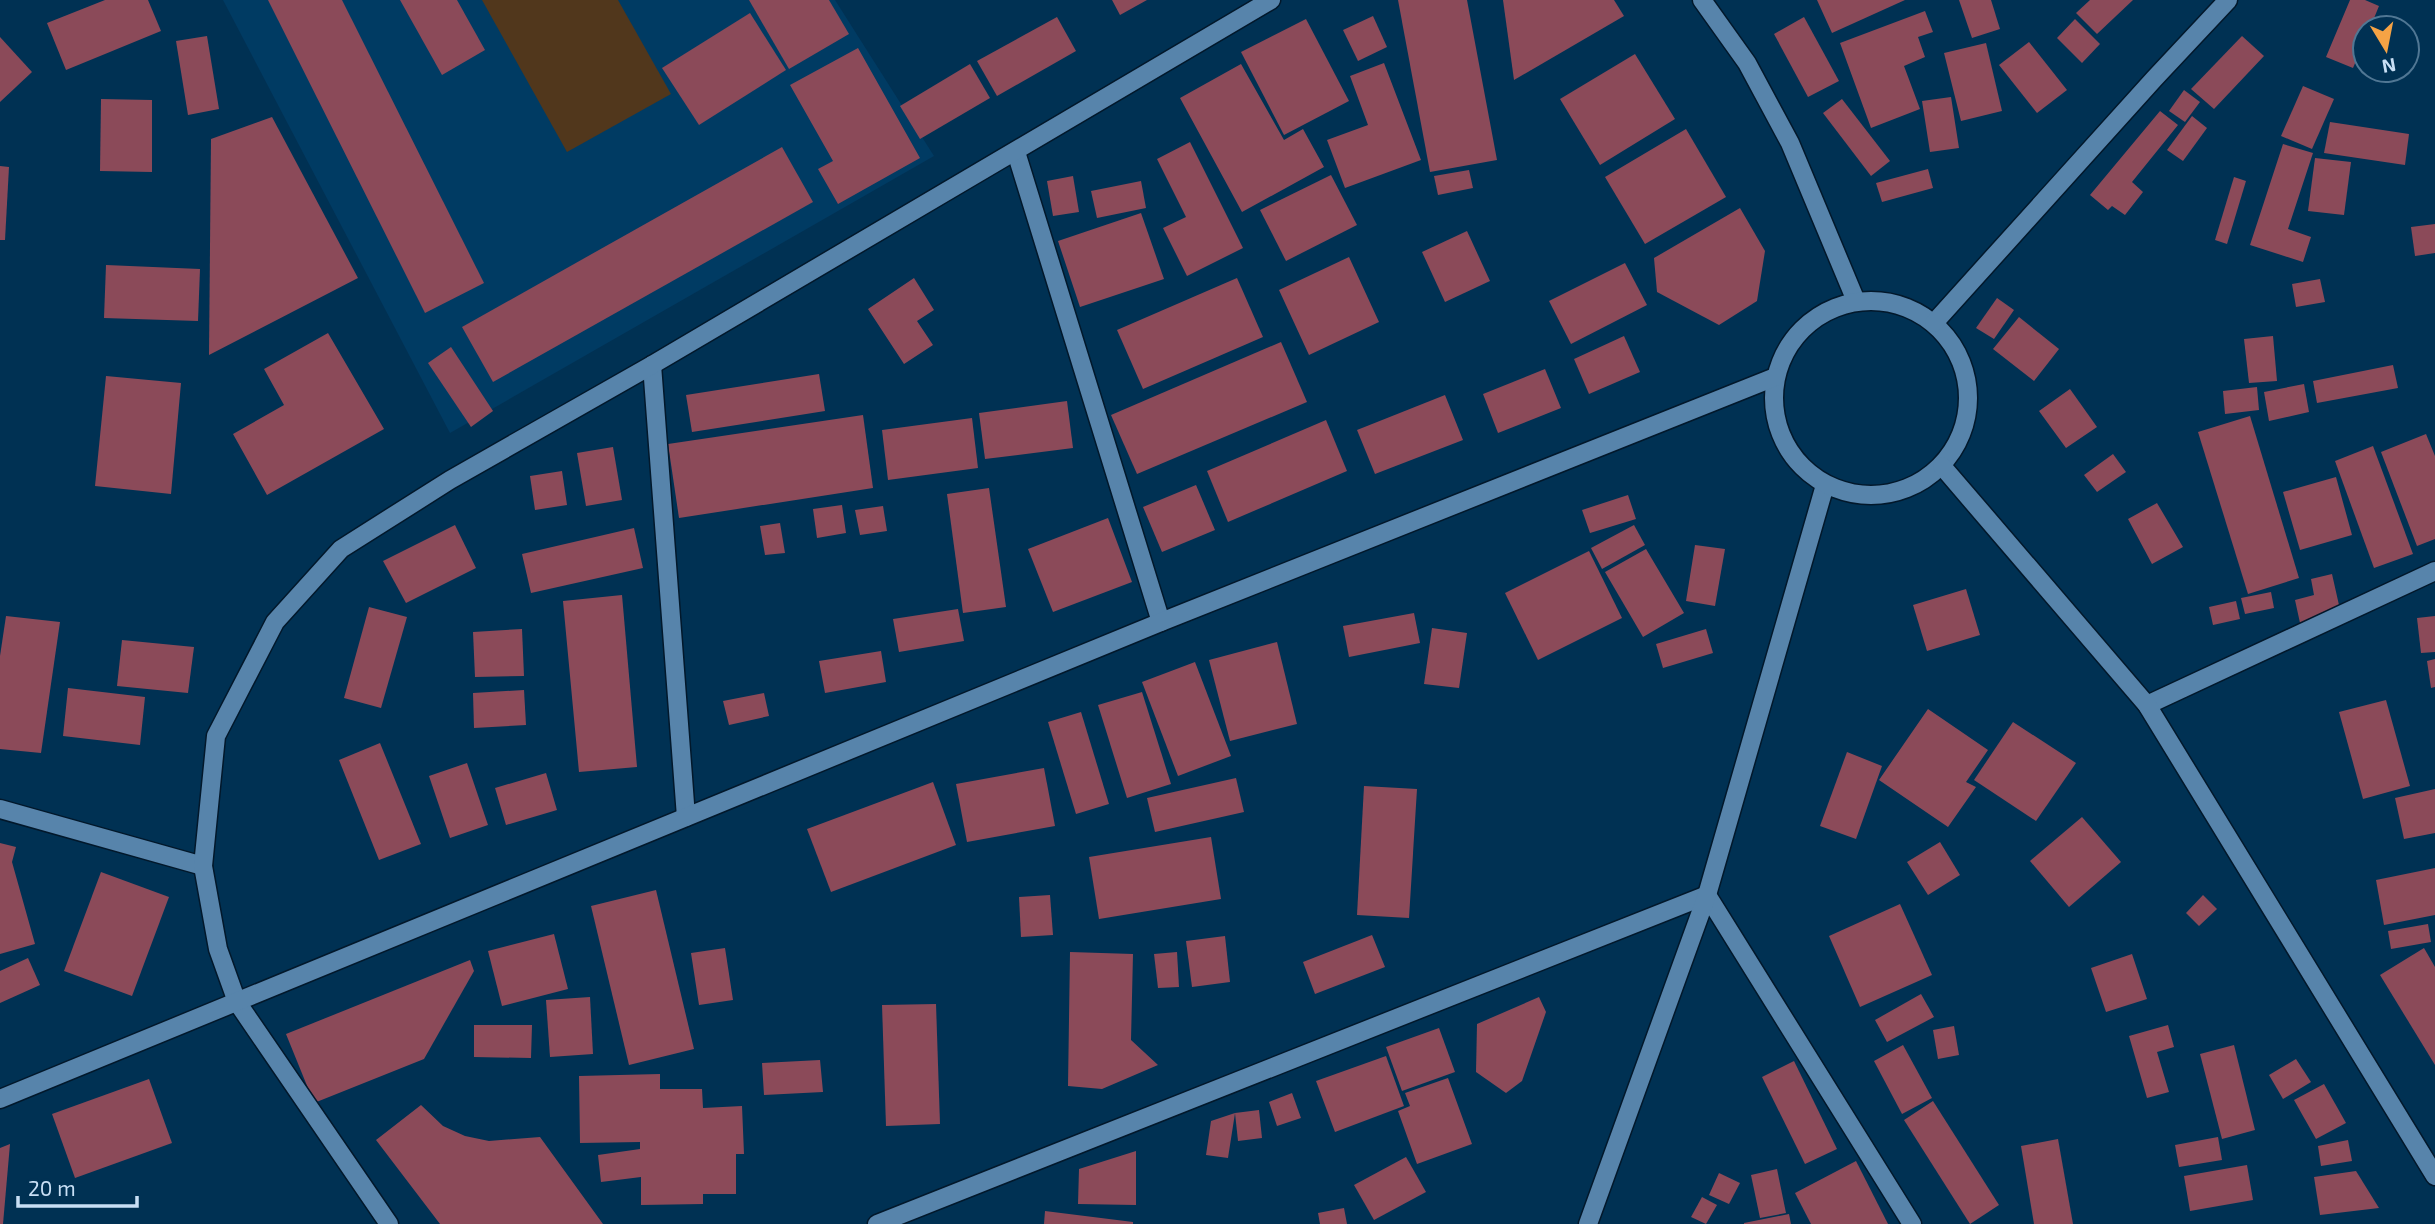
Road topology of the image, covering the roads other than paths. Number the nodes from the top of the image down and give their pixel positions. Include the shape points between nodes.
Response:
1 (1271, 0) edge
2 (1702, 0) edge
3 (2228, 0) edge
4 (1016, 152) junction
5 (1856, 302) junction
6 (1934, 323) junction
7 (652, 365) junction
8 (1775, 377) junction
9 (1942, 466) junction
10 (1825, 485) junction
11 (2435, 571) edge
12 (1161, 622) junction
13 (2147, 705) junction
14 (0, 809) edge
15 (686, 817) junction
16 (203, 866) junction
17 (1707, 895) junction
18 (237, 1002) junction
19 (0, 1099) edge
20 (2435, 1176) edge
21 (389, 1224) edge
22 (877, 1224) edge
23 (1588, 1224) edge
24 (1912, 1224) edge

1 - 4 street
2 - 5 street via 1747,63 1790,143
3 - 6 street
4 - 7 street
4 - 12 street
5 - 6 street via 1884,301 1911,309
5 - 8 street via 1820,315 1791,341
6 - 9 street via 1955,348 1967,377 1969,409 1960,440
7 - 15 street
7 - 16 street via 450,480 341,549 275,622 216,736
8 - 10 street via 1773,408 1781,440 1800,466
8 - 12 street
9 - 10 street via 1922,482 1875,496 1849,494
9 - 13 street
10 - 17 street
11 - 13 street
12 - 15 street
13 - 20 street
14 - 16 street
15 - 18 street
16 - 18 street via 218,949
17 - 22 street
17 - 23 street
17 - 24 street
18 - 19 street
18 - 21 street

